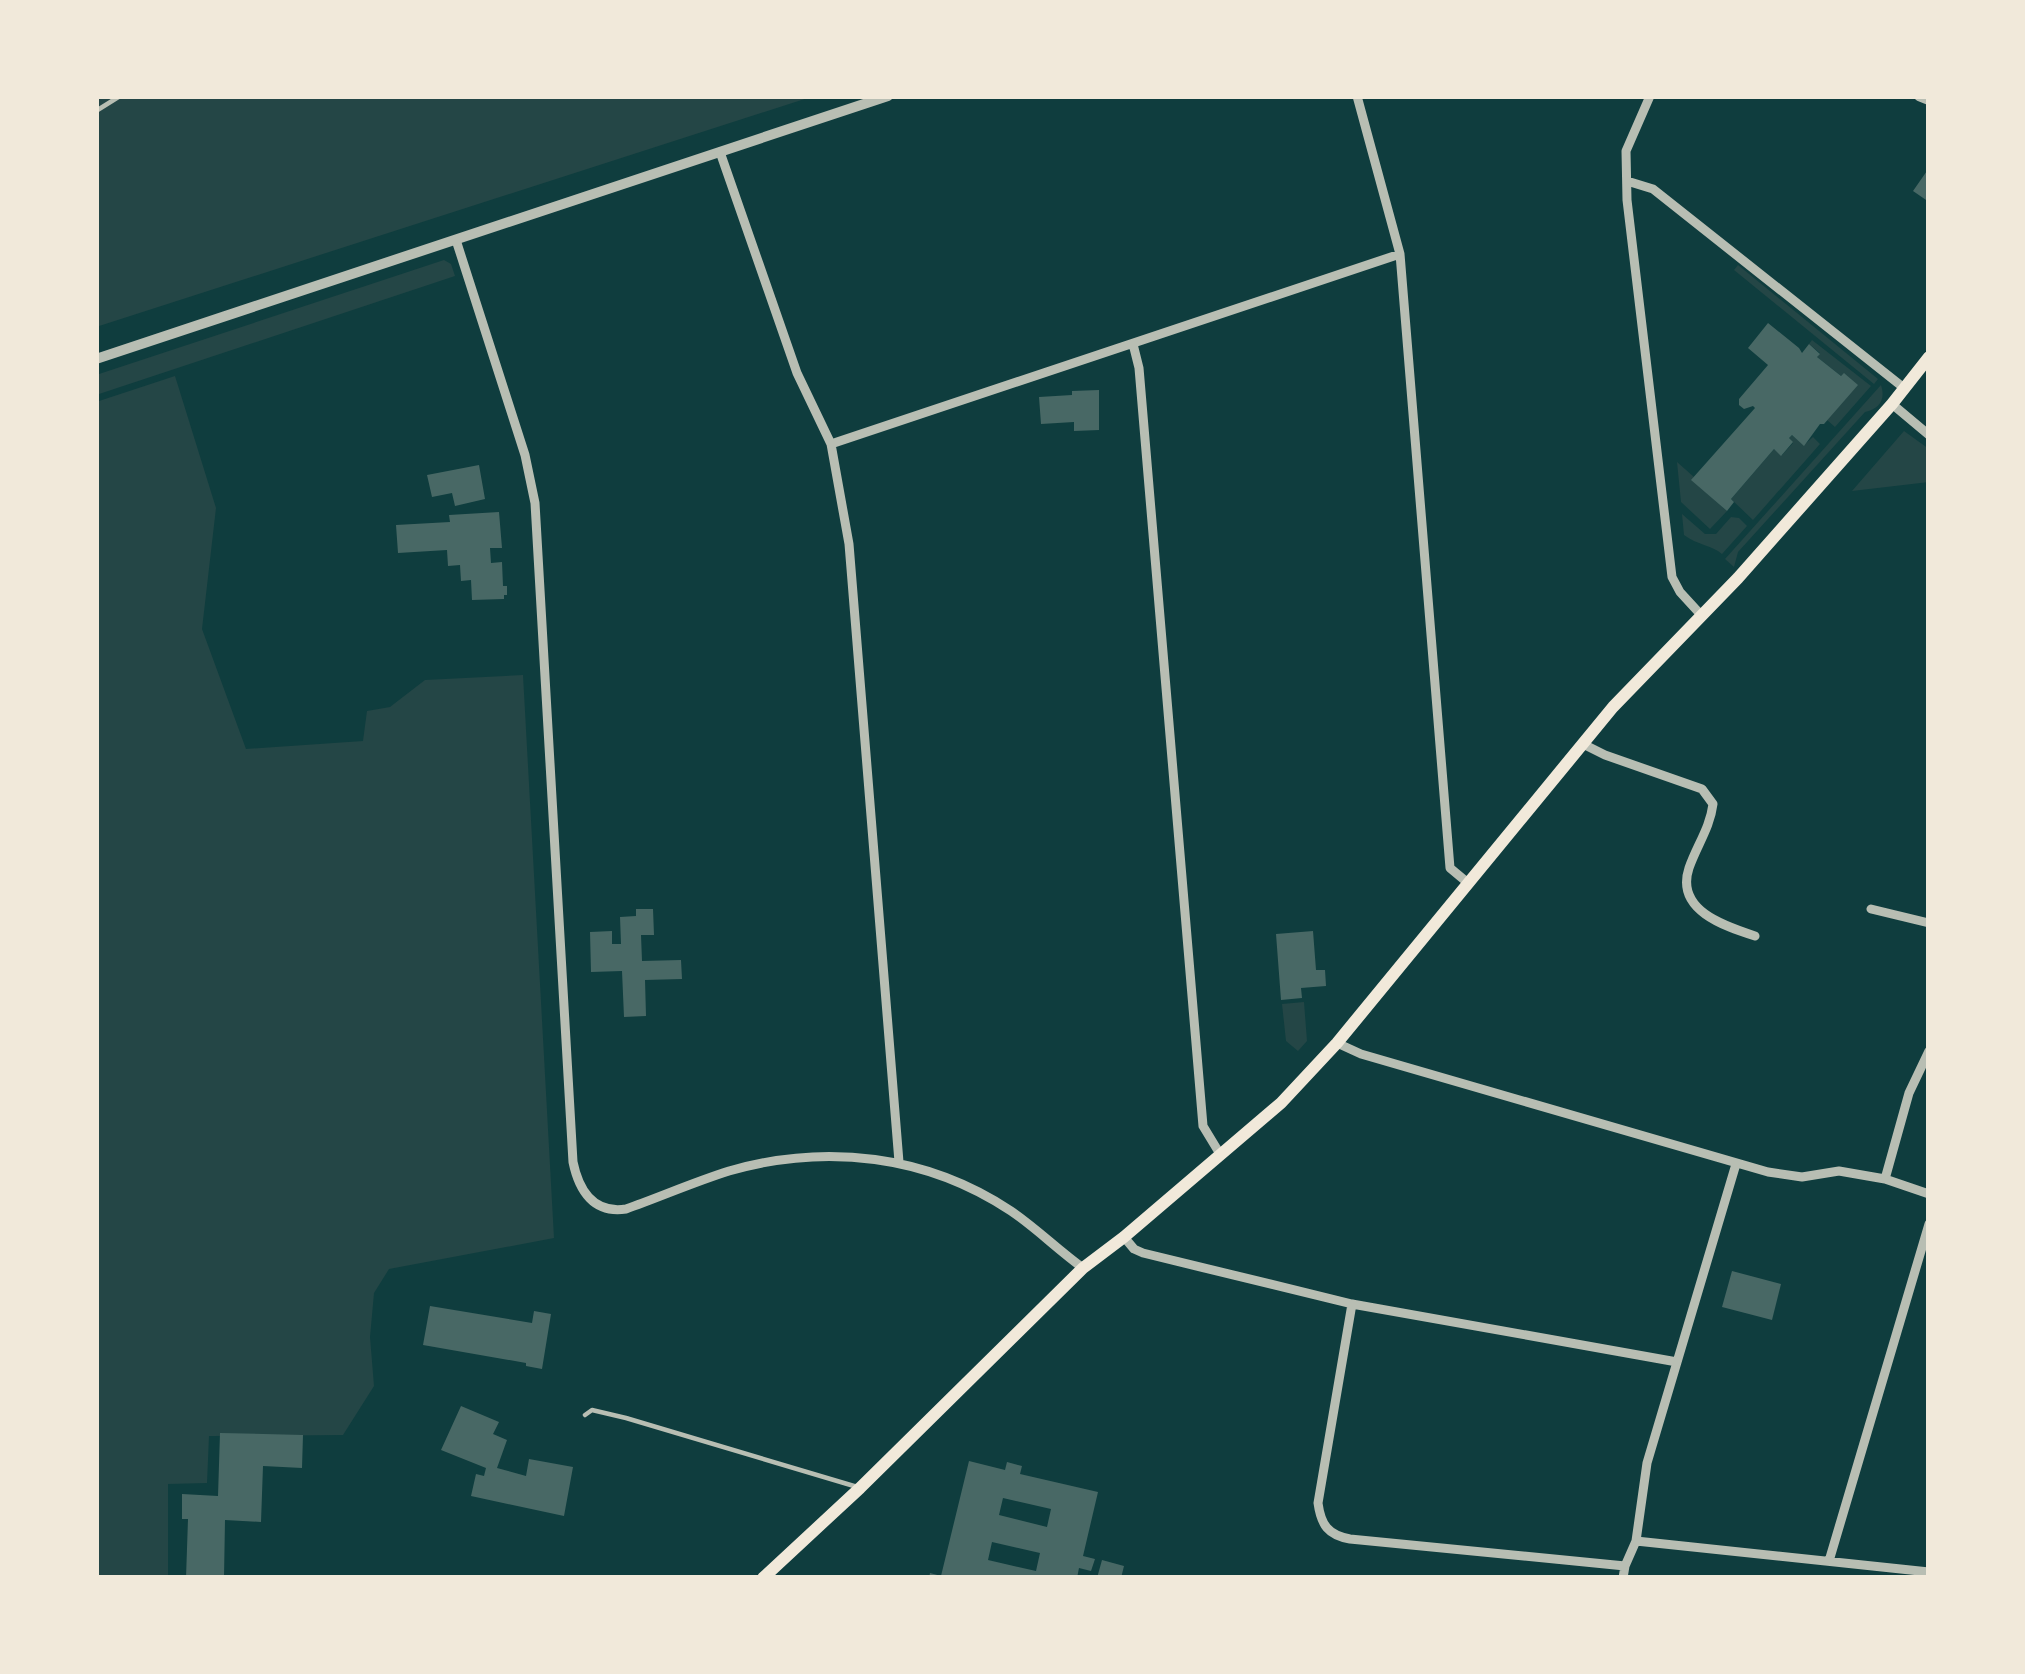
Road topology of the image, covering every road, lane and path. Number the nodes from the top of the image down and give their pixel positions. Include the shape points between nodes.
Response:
1 (120, 96) edge
2 (888, 96) edge
3 (1358, 96) edge
4 (1650, 96) edge
5 (1919, 96) edge
6 (1929, 100) edge
7 (96, 110) edge
8 (720, 152) junction
9 (1627, 181) junction
10 (456, 240) junction
11 (1400, 254) junction
12 (1133, 344) junction
13 (1929, 357) edge
14 (96, 359) edge
15 (1904, 388) junction
16 (1892, 404) junction
17 (1929, 435) edge
18 (831, 444) junction
19 (1702, 616) junction
20 (1583, 743) junction
21 (1468, 883) junction
22 (1871, 909) dead end
23 (1929, 922) edge
24 (1755, 936) dead end
25 (1337, 1043) junction
26 (1929, 1051) edge
27 (1220, 1154) junction
28 (899, 1162) junction
29 (1736, 1164) junction
30 (1885, 1179) junction
31 (1929, 1194) edge
32 (1929, 1223) edge
33 (1124, 1237) junction
34 (1083, 1268) junction
35 (1352, 1304) junction
36 (1677, 1362) junction
37 (585, 1415) dead end
38 (860, 1488) junction
39 (1636, 1541) junction
40 (1829, 1561) junction
41 (1624, 1572) edge
42 (1929, 1572) edge
43 (763, 1578) edge

1 - 7 lane
2 - 8 street
3 - 11 street
4 - 9 street via 1626,151
5 - 6 street
8 - 10 street
8 - 18 street via 797,373
9 - 15 street via 1654,189
9 - 19 street via 1672,577
10 - 14 street
10 - 28 street via 536,503 577,1180 592,1202 613,1211 779,1160 842,1154
11 - 12 street
11 - 21 street via 1450,868
12 - 18 street
12 - 27 street via 1203,1126
13 - 15 main road
15 - 16 main road
16 - 17 street
16 - 19 main road
18 - 28 street via 849,544
19 - 20 main road
20 - 21 main road
20 - 24 street via 1702,789 1713,804 1711,821 1687,872 1688,892 1700,912
21 - 25 main road
22 - 23 street
25 - 27 main road
25 - 29 street
26 - 30 street
27 - 33 main road
28 - 34 street via 1013,1212
29 - 30 street via 1802,1177 1839,1171
29 - 36 street
30 - 31 street
32 - 40 street
33 - 34 main road
33 - 35 street via 1143,1253
34 - 38 main road
35 - 36 street
35 - 41 street via 1318,1503 1324,1527 1336,1537
36 - 39 street via 1647,1463
37 - 38 lane via 626,1418
38 - 43 main road
39 - 40 street
39 - 41 street
40 - 42 street

